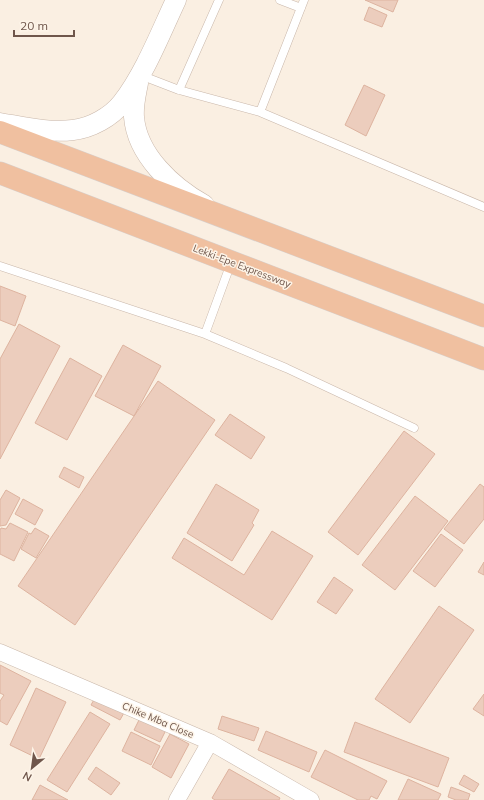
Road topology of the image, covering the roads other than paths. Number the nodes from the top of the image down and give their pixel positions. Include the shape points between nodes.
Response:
1 (176, 0) edge
2 (219, 0) edge
3 (280, 0) edge
4 (303, 4) edge
5 (140, 75) junction
6 (179, 90) junction
7 (260, 112) junction
8 (0, 124) edge
9 (0, 132) edge
10 (0, 173) edge
11 (484, 207) edge
12 (230, 220) junction
13 (231, 262) junction
14 (0, 266) edge
15 (484, 316) edge
16 (205, 334) junction
17 (484, 359) edge
18 (414, 428) dead end
19 (0, 652) edge
20 (210, 742) junction
21 (177, 800) edge
22 (311, 800) edge

1 - 5 street
2 - 6 lane
3 - 4 lane
4 - 7 lane
5 - 6 lane
5 - 8 street via 122,104 92,125 73,130 53,131
5 - 12 street via 134,100 134,118 148,155 165,176 190,197
6 - 7 lane
7 - 11 lane
9 - 12 highway
10 - 13 highway, Lekki-Epe Expressway
12 - 15 highway
13 - 16 lane
13 - 17 highway, Lekki-Epe Expressway
14 - 16 lane
16 - 18 lane via 286,368
19 - 20 street, Chike Mba Close
20 - 21 street
20 - 22 street, Chike Mba Close

